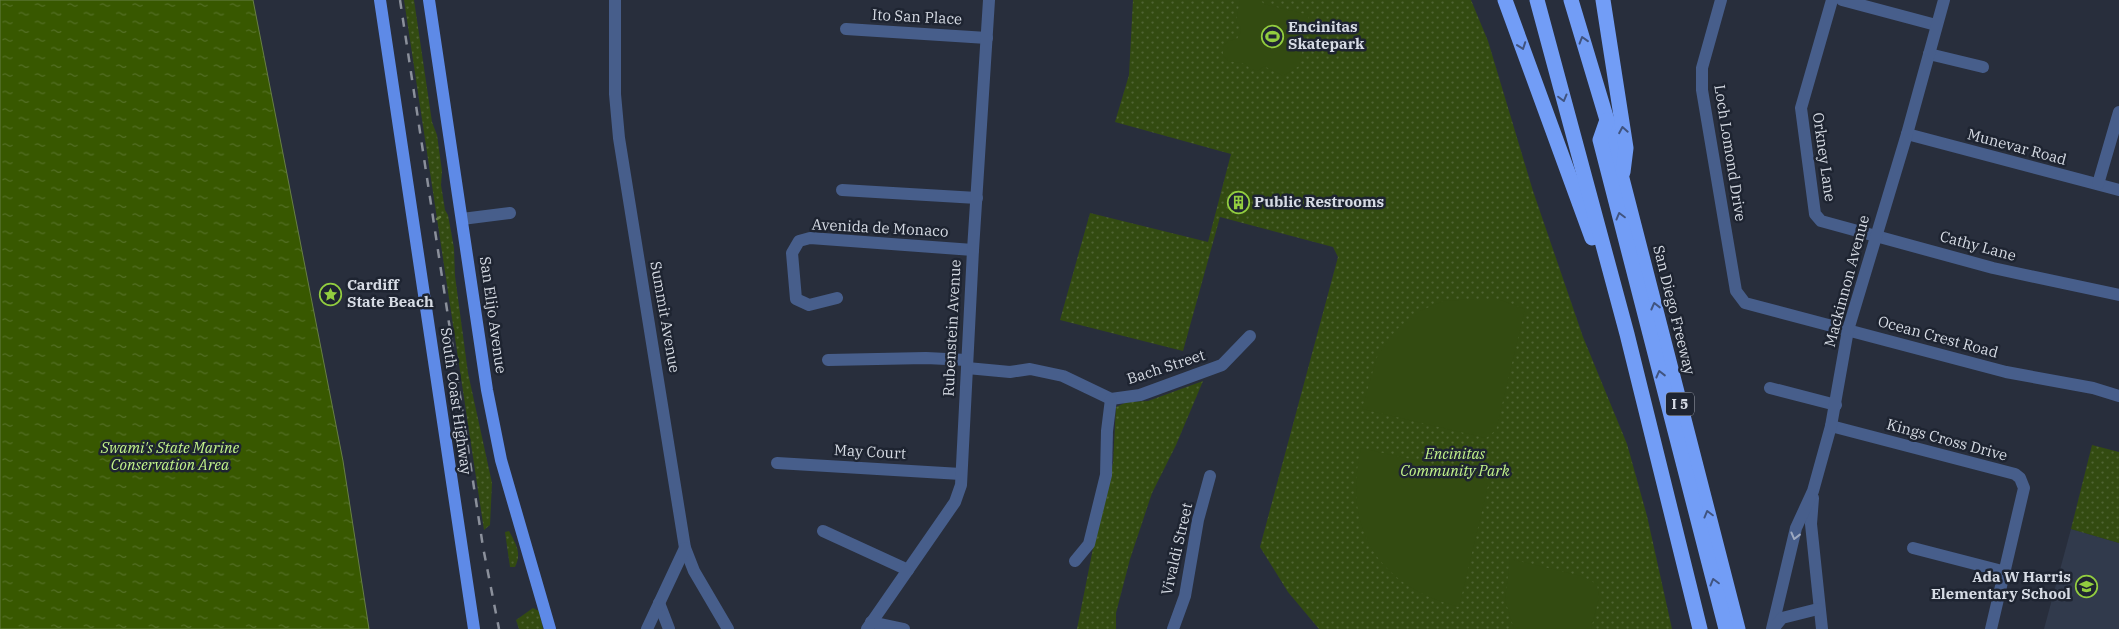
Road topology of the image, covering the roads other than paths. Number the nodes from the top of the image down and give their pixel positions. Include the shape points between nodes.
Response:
1 (380, 0) edge
2 (429, 0) edge
3 (615, 0) edge
4 (989, 0) edge
5 (1505, 0) edge
6 (1537, 0) edge
7 (1571, 0) edge
8 (1603, 0) edge
9 (1721, 0) edge
10 (1832, 0) edge
11 (1842, 0) edge
12 (1944, 0) edge
13 (1936, 25) junction
14 (846, 29) dead end
15 (987, 38) junction
16 (1929, 54) junction
17 (1983, 66) dead end
18 (2119, 112) edge
19 (1607, 120) junction
20 (1572, 131) junction
21 (1907, 134) junction
22 (1622, 178) junction
23 (2098, 184) junction
24 (842, 190) dead end
25 (2119, 190) edge
26 (977, 198) junction
27 (510, 213) dead end
28 (462, 219) junction
29 (1830, 225) joint
30 (1876, 234) junction
31 (973, 250) junction
32 (2119, 295) edge
33 (837, 298) dead end
34 (1751, 305) joint
35 (1848, 330) junction
36 (1627, 334) junction
37 (1250, 336) dead end
38 (828, 360) dead end
39 (967, 364) junction
40 (1770, 388) dead end
41 (2119, 396) edge
42 (1111, 399) junction
43 (1836, 405) junction
44 (1831, 426) junction
45 (777, 463) dead end
46 (961, 474) junction
47 (1210, 476) dead end
48 (1813, 491) junction
49 (823, 531) dead end
50 (685, 548) junction
51 (1912, 548) dead end
52 (1075, 561) dead end
53 (908, 570) junction
54 (2006, 572) junction
55 (659, 603) junction
56 (1818, 609) junction
57 (869, 625) edge
58 (474, 629) edge
59 (550, 629) edge
60 (647, 629) edge
61 (668, 629) edge
62 (728, 629) edge
63 (904, 629) edge
64 (1173, 629) edge
65 (1700, 629) edge
66 (1711, 629) edge
67 (1726, 629) edge
68 (1738, 629) edge
69 (1773, 629) edge
70 (1822, 629) edge
71 (1990, 629) edge

1 - 58 main road, South Coast Highway
2 - 28 main road, San Elijo Avenue
3 - 50 street, Summit Avenue via 615,94 619,138
4 - 15 street, Rubenstein Avenue
5 -> 36 highway
6 -> 20 highway, I 5
19 -> 7 highway, San Diego Freeway / I 5
22 -> 8 highway via 1626,148
9 - 34 street, Loch Lomond Drive via 1702,68 1702,90 1736,291 1745,303
10 - 29 street, Orkney Lane via 1801,108 1815,214 1820,221
11 - 13 street
12 - 13 street, Mackinnon Avenue
13 - 16 street, Mackinnon Avenue
14 - 15 street, Ito San Place
15 - 26 street, Rubenstein Avenue
16 - 17 street
16 - 21 street, Mackinnon Avenue
18 - 23 street
19 - 22 highway, San Diego Freeway / I 5
67 -> 19 highway via 1600,140
20 - 36 highway, I 5
20 - 66 highway via 1585,145
21 - 23 street, Munevar Road
21 - 30 street, Mackinnon Avenue
68 -> 22 highway, San Diego Freeway / I 5
23 - 25 street, Munevar Road
24 - 26 street
26 - 31 street, Rubenstein Avenue
27 - 28 street
28 - 59 main road, San Elijo Avenue via 501,460
29 - 30 street, Cathy Lane
30 - 32 street, Cathy Lane via 1993,268
30 - 35 street, Mackinnon Avenue
31 - 33 street, Avenida de Monaco via 810,238 799,242 792,253 796,299 809,304
31 - 39 street, Rubenstein Avenue
34 - 35 street, Ocean Crest Road
35 - 41 street, Ocean Crest Road via 2006,372
35 - 43 street, Mackinnon Avenue
36 - 65 highway, I 5
37 - 42 street, Bach Street via 1222,365 1140,395
38 - 39 street, Bach Street via 926,358
39 - 42 street, Bach Street via 1010,372 1030,369 1063,376
39 - 46 street, Rubenstein Avenue
40 - 43 street
42 - 52 street via 1106,431 1106,475 1089,544
43 - 44 street, Mackinnon Avenue
44 - 48 street, Mackinnon Avenue
44 - 54 street, Kings Cross Drive via 2015,474 2020,478 2024,488
45 - 46 street, May Court
46 - 53 street, Rubenstein Avenue via 956,502
47 - 64 street, Vivaldi Street via 1198,520 1185,596
48 - 56 street via 1811,524
48 -> 69 street, Mackinnon Avenue via 1796,528
49 - 53 street
50 - 55 street
50 - 62 street, Summit Avenue via 694,571
51 - 54 street
53 - 57 street, Rubenstein Avenue
54 - 71 street, Kings Cross Drive
55 - 60 street
55 - 61 street
56 - 69 street via 1782,618
56 - 70 street
57 - 63 street

